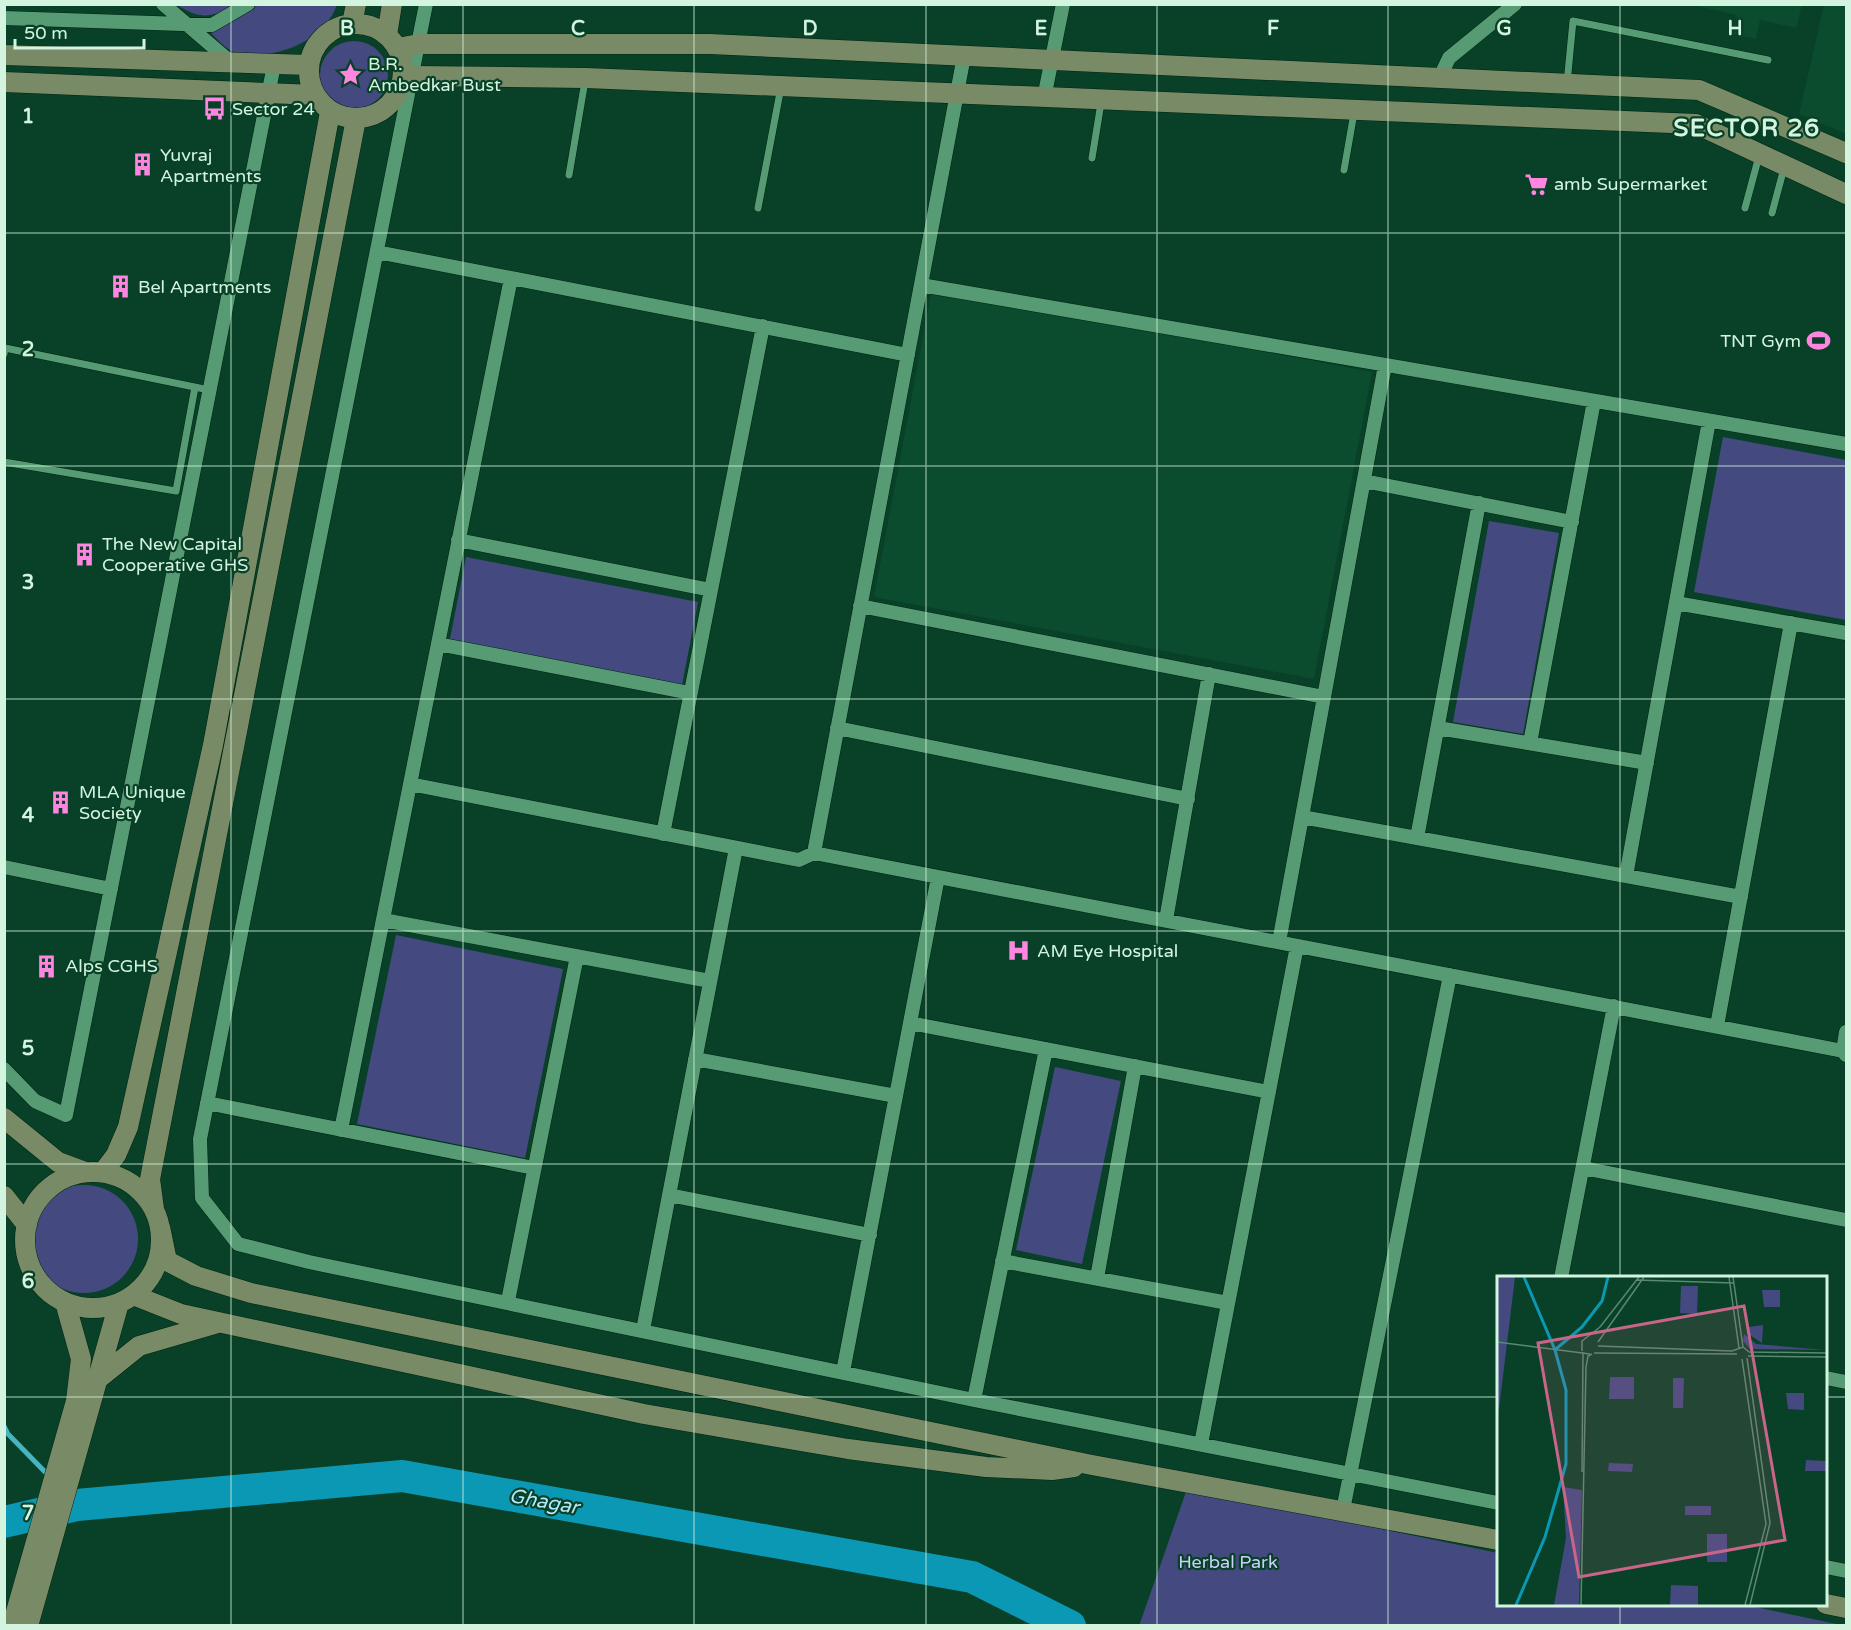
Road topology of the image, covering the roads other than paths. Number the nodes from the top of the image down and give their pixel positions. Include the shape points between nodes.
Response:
1 (164, 4) edge
2 (248, 4) edge
3 (392, 4) edge
4 (426, 4) edge
5 (1063, 4) edge
6 (1515, 4) edge
7 (354, 14) edge
8 (4, 18) edge
9 (189, 26) junction
10 (392, 42) junction
11 (419, 44) junction
12 (4, 55) edge
13 (964, 56) junction
14 (1051, 59) junction
15 (1768, 60) dead end
16 (233, 64) junction
17 (274, 64) junction
18 (309, 65) junction
19 (1440, 77) junction
20 (586, 78) junction
21 (408, 80) junction
22 (4, 82) edge
23 (1567, 83) junction
24 (782, 87) junction
25 (268, 92) junction
26 (958, 94) junction
27 (315, 95) junction
28 (1044, 98) junction
29 (1101, 100) junction
30 (1354, 111) junction
31 (330, 112) junction
32 (356, 119) junction
33 (1846, 153) edge
34 (1759, 154) junction
35 (1092, 158) dead end
36 (1784, 165) junction
37 (1344, 170) dead end
38 (568, 175) dead end
39 (1846, 194) edge
40 (758, 208) dead end
41 (1745, 208) dead end
42 (1772, 213) dead end
43 (377, 252) junction
44 (511, 278) junction
45 (921, 285) junction
46 (763, 326) junction
47 (4, 354) edge
48 (908, 355) junction
49 (1385, 365) junction
50 (195, 387) junction
51 (210, 390) junction
52 (1594, 401) junction
53 (1708, 421) junction
54 (1846, 444) edge
55 (4, 462) edge
56 (1364, 481) junction
57 (1479, 503) junction
58 (1572, 522) junction
59 (458, 540) junction
60 (711, 590) junction
61 (1676, 603) junction
62 (860, 606) junction
63 (1791, 623) junction
64 (1846, 633) edge
65 (438, 644) junction
66 (1209, 674) junction
67 (690, 693) junction
68 (1324, 697) junction
69 (837, 728) junction
70 (1438, 728) junction
71 (1530, 743) junction
72 (1647, 763) junction
73 (410, 784) junction
74 (1188, 799) junction
75 (1302, 817) junction
76 (663, 834) junction
77 (1417, 838) junction
78 (736, 848) junction
79 (813, 853) junction
80 (4, 867) edge
81 (1626, 876) junction
82 (938, 877) junction
83 (111, 889) junction
84 (1741, 897) junction
85 (383, 920) junction
86 (1166, 921) junction
87 (1279, 942) junction
88 (1297, 946) junction
89 (577, 956) junction
90 (1450, 975) junction
91 (710, 981) junction
92 (1614, 1006) junction
93 (910, 1023) junction
94 (1717, 1026) junction
95 (1846, 1032) edge
96 (1046, 1049) junction
97 (1845, 1053) edge
98 (695, 1059) junction
99 (1135, 1066) junction
100 (4, 1069) edge
101 (1269, 1092) junction
102 (896, 1096) junction
103 (207, 1103) junction
104 (4, 1118) edge
105 (341, 1130) junction
106 (534, 1168) junction
107 (1583, 1168) junction
108 (94, 1172) junction
109 (669, 1195) junction
110 (4, 1196) edge
111 (157, 1218) junction
112 (1846, 1220) edge
113 (27, 1225) junction
114 (870, 1235) junction
115 (1002, 1261) junction
116 (1561, 1276) edge
117 (1097, 1278) junction
118 (126, 1299) junction
119 (508, 1301) junction
120 (1228, 1303) junction
121 (74, 1305) junction
122 (224, 1322) junction
123 (643, 1330) junction
124 (843, 1372) junction
125 (1827, 1378) edge
126 (98, 1379) junction
127 (1846, 1382) edge
128 (974, 1400) junction
129 (1201, 1444) junction
130 (1092, 1465) junction
131 (1351, 1474) junction
132 (1497, 1503) edge
133 (1343, 1510) junction
134 (1497, 1540) edge
135 (1827, 1567) edge
136 (1846, 1571) edge
137 (1827, 1604) edge
138 (1846, 1608) edge
139 (12, 1626) edge
140 (28, 1626) edge

1 - 9 street
2 - 9 street via 212,25
3 - 10 street
4 - 11 street
5 - 14 street
6 - 19 street via 1449,58
7 - 10 street
7 - 18 street via 323,36
8 - 9 street
9 - 16 street
10 - 11 street
10 - 21 street
11 - 13 street via 710,44
11 - 21 street
12 - 16 street
13 - 14 street
13 - 26 street
14 - 19 street
14 - 28 street
15 - 23 lane via 1574,21
16 - 17 street
17 - 18 street
17 - 25 street
18 - 27 street via 309,81
19 - 23 street
20 - 21 street
20 - 24 street
20 - 38 lane
21 - 32 street via 385,109
21 - 43 street
22 - 25 street
23 - 33 street via 1699,90
24 - 26 street
24 - 40 lane
25 - 27 street
25 - 51 street
26 - 28 street
26 - 45 street
27 - 31 street
28 - 29 street
29 - 30 street
29 - 35 lane
30 - 34 street via 1696,124
30 - 37 lane
31 - 32 street
31 - 108 street via 210,756 128,1127 116,1155
32 - 111 street via 150,1179
34 - 36 street
34 - 41 lane
36 - 39 street
36 - 42 lane
43 - 44 street
43 - 103 street
44 - 46 street
44 - 59 street
45 - 48 street
45 - 49 street
46 - 48 street
46 - 60 street
47 - 50 lane via 5,348
48 - 62 street
49 - 52 street
49 - 56 street
50 - 51 lane
50 - 55 lane via 176,491
51 - 83 street
52 - 53 street
52 - 58 street
53 - 54 street
53 - 61 street
56 - 57 street
56 - 68 street
57 - 58 street
57 - 70 street
58 - 71 street
59 - 60 street
59 - 65 street
60 - 67 street
61 - 63 street
61 - 72 street
62 - 66 street
62 - 69 street
63 - 64 street
63 - 84 street
65 - 67 street
65 - 73 street
66 - 68 street
66 - 74 street
67 - 76 street
68 - 75 street
69 - 74 street
69 - 79 street
70 - 71 street
70 - 77 street
71 - 72 street
72 - 81 street
73 - 76 street
73 - 85 street
74 - 86 street
75 - 77 street
75 - 87 street
76 - 78 street
77 - 81 street
78 - 79 street via 799,860
78 - 91 street
79 - 82 street
80 - 83 street
81 - 84 street
82 - 86 street
82 - 93 street
83 - 100 street via 66,1115 36,1101
84 - 94 street
85 - 89 street
85 - 105 street
86 - 87 street
87 - 88 street
88 - 90 street
88 - 101 street
89 - 91 street
89 - 106 street
90 - 92 street
90 - 131 street
91 - 98 street
92 - 94 street
92 - 107 street
93 - 96 street
93 - 102 street
94 - 97 street
95 - 97 street
96 - 99 street
96 - 115 street
98 - 102 street
98 - 109 street
99 - 101 street
99 - 117 street
101 - 120 street
102 - 114 street
103 - 105 street
103 - 119 street via 200,1139 202,1198 238,1245
104 - 108 street via 58,1162
105 - 106 street
106 - 119 street
107 - 112 street
107 - 116 street
108 - 111 street via 129,1182 144,1194
108 - 113 street via 59,1181 33,1208
109 - 114 street
109 - 123 street
110 - 113 street
111 - 118 street via 161,1246 157,1264 148,1280
111 - 130 street via 167,1262 223,1286
113 - 121 street via 25,1244 32,1270 43,1286
114 - 124 street
115 - 117 street
115 - 128 street
117 - 120 street
118 - 121 street via 101,1308
118 - 122 street
118 - 126 street
119 - 123 street
120 - 129 street
121 - 139 street via 81,1359 76,1401
122 - 126 street via 139,1346
122 - 130 street via 644,1414 848,1449 986,1467 1052,1470
123 - 124 street
124 - 128 street
125 - 127 street
126 - 140 street
128 - 129 street
129 - 131 street
130 - 133 street
131 - 132 street
131 - 133 street
133 - 134 street
135 - 136 street
137 - 138 street

